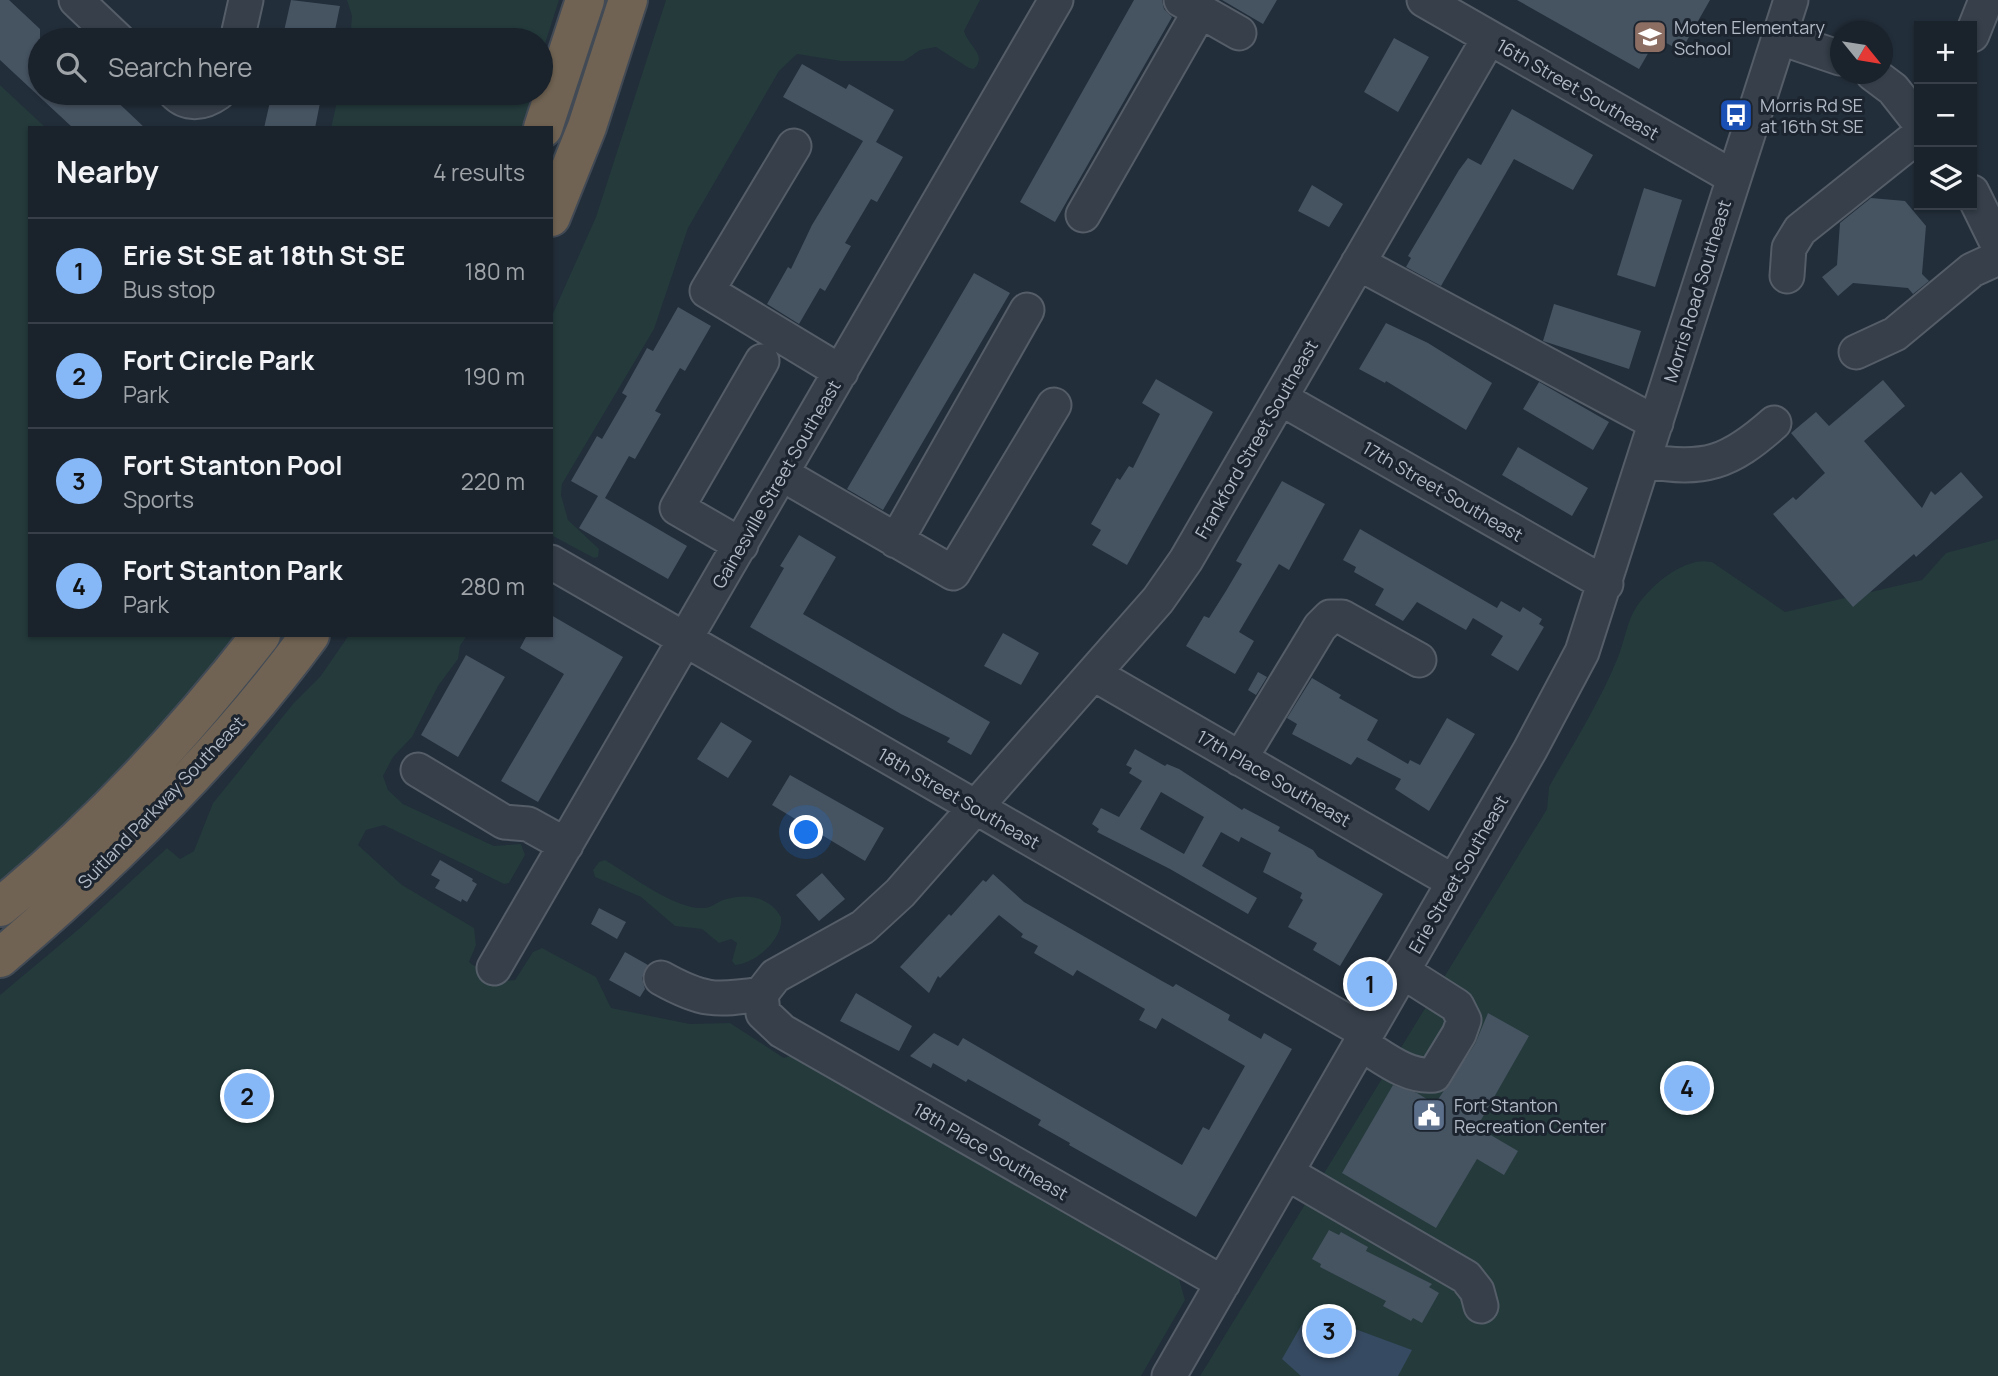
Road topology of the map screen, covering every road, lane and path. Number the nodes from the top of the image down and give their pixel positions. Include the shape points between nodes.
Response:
1 (76, 0) edge
2 (246, 0) edge
3 (585, 0) edge
4 (628, 0) edge
5 (1056, 0) edge
6 (1424, 0) edge
7 (1791, 0) edge
8 (1986, 0) edge
9 (1191, 5) edge
10 (1977, 22) edge
11 (105, 28) edge
12 (240, 28) edge
13 (1240, 33) dead end
14 (1778, 37) junction
15 (1489, 38) junction
16 (1830, 55) edge
17 (1886, 84) edge
18 (553, 98) edge
19 (551, 105) edge
20 (1914, 116) edge
21 (544, 126) edge
22 (1914, 139) edge
23 (794, 146) dead end
24 (1733, 177) junction
25 (1977, 202) edge
26 (553, 212) edge
27 (1083, 215) dead end
28 (1998, 245) edge
29 (1998, 258) edge
30 (1358, 263) junction
31 (1787, 276) dead end
32 (1027, 310) dead end
33 (1856, 352) dead end
34 (762, 361) dead end
35 (841, 372) junction
36 (1280, 398) junction
37 (1054, 405) dead end
38 (1656, 423) junction
39 (1774, 423) dead end
40 (1645, 461) junction
41 (782, 474) junction
42 (896, 541) junction
43 (741, 545) junction
44 (553, 563) edge
45 (1606, 584) junction
46 (259, 637) edge
47 (308, 637) edge
48 (685, 641) junction
49 (1419, 660) dead end
50 (1094, 674) junction
51 (1240, 759) junction
52 (418, 770) dead end
53 (976, 808) junction
54 (566, 845) junction
55 (1454, 882) junction
56 (0, 907) edge
57 (0, 958) edge
58 (495, 968) dead end
59 (1402, 971) junction
60 (662, 978) dead end
61 (762, 1004) junction
62 (1364, 1039) junction
63 (1287, 1173) junction
64 (1223, 1283) junction
65 (1481, 1306) dead end
66 (1168, 1376) edge

1 - 11 street
2 - 12 street
3 - 18 highway
4 - 26 highway via 587,127
5 - 35 street, Gainesville Street Southeast
6 - 15 street, 16th Street Southeast
7 - 14 street, Morris Road Southeast
8 - 10 street
9 - 13 street
9 - 27 street
14 - 16 street
14 - 24 street, Morris Road Southeast
15 - 24 street, 16th Street Southeast
15 - 30 street, Frankford Street Southeast
17 - 20 street
19 - 21 highway
22 - 31 street via 1800,230 1789,248
23 - 35 street via 707,291
24 - 38 street, Morris Road Southeast
25 - 28 street
29 - 33 street via 1972,270 1895,334
30 - 36 street, Frankford Street Southeast
30 - 38 street
32 - 42 street
34 - 43 street via 677,508
35 - 41 street, Gainesville Street Southeast
36 - 45 street, 17th Street Southeast
36 - 50 street, Frankford Street Southeast via 1185,560 1158,600
37 - 42 street via 953,573
38 - 40 street, Morris Road Southeast
39 - 40 street via 1744,450 1727,458 1676,466
40 - 45 street, Morris Road Southeast
41 - 42 street
41 - 43 street, Gainesville Street Southeast
43 - 48 street, Gainesville Street Southeast
44 - 48 street, 18th Street Southeast
45 - 55 street, Erie Street Southeast via 1571,675
46 - 56 highway, Suitland Parkway Southeast via 158,756 62,853
47 - 57 highway, Suitland Parkway Southeast via 166,803
48 - 53 street, 18th Street Southeast
48 - 54 street, Gainesville Street Southeast
49 - 51 street via 1342,617 1330,617
50 - 51 street, 17th Place Southeast
50 - 53 street, Frankford Street Southeast
51 - 55 street, 17th Place Southeast
52 - 54 street via 504,822 528,824
53 - 61 street via 917,876 863,927 775,976
53 - 62 street, 18th Street Southeast
54 - 58 street, Gainesville Street Southeast
55 - 59 street, Erie Street Southeast
59 - 62 street, Erie Street Southeast
59 - 62 street, 18th Street Southeast via 1457,1006 1464,1020 1459,1034 1434,1075 1425,1076 1410,1073
60 - 61 street via 688,993
61 - 64 street, 18th Place Southeast via 794,1038
62 - 63 street, Erie Street Southeast
63 - 64 street, Erie Street Southeast
63 - 65 street via 1466,1277
64 - 66 street, Erie Street Southeast

